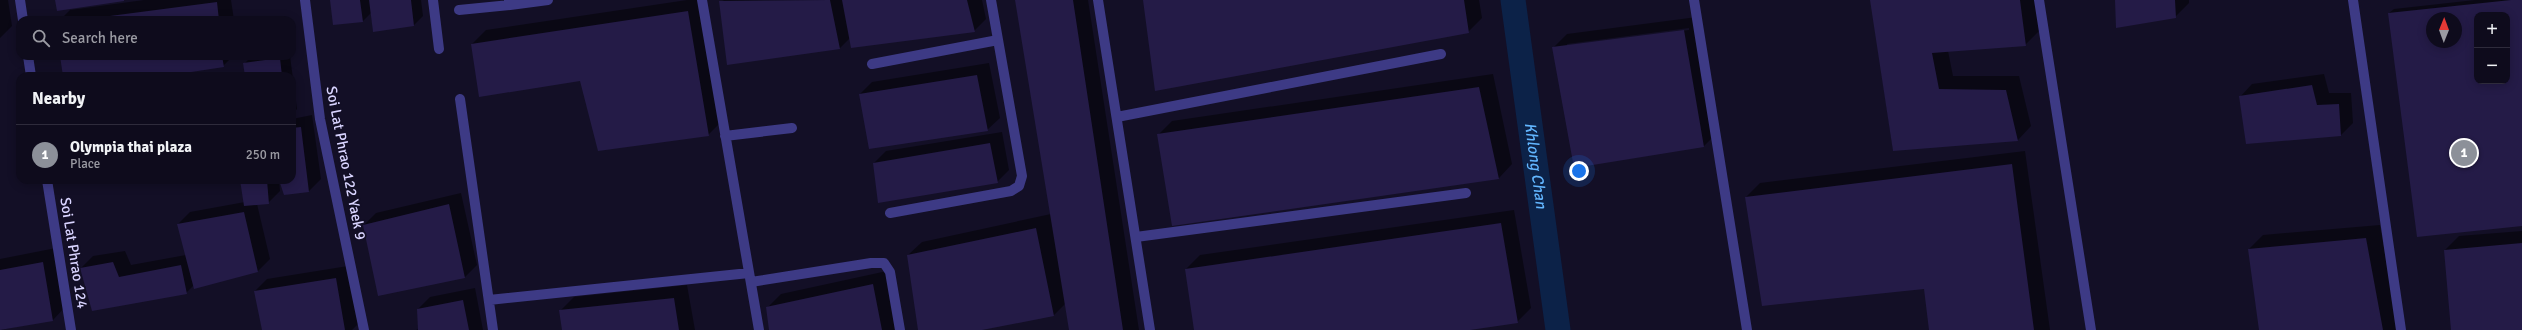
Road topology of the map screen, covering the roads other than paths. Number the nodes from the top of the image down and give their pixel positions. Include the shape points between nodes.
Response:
1 (20, 0) edge
2 (305, 0) edge
3 (433, 0) edge
4 (548, 0) edge
5 (702, 0) edge
6 (991, 0) edge
7 (1098, 0) edge
8 (1694, 0) edge
9 (2039, 0) edge
10 (2353, 0) edge
11 (510, 3) edge
12 (459, 10) dead end
13 (22, 16) edge
14 (998, 40) junction
15 (439, 49) dead end
16 (1441, 54) dead end
17 (29, 60) edge
18 (872, 64) dead end
19 (30, 72) edge
20 (460, 99) dead end
21 (1117, 118) junction
22 (792, 128) dead end
23 (725, 136) junction
24 (48, 184) edge
25 (1466, 193) dead end
26 (890, 213) dead end
27 (1136, 237) junction
28 (750, 277) junction
29 (488, 300) junction
30 (71, 330) edge
31 (364, 330) edge
32 (493, 330) edge
33 (758, 330) edge
34 (900, 330) edge
35 (1150, 330) edge
36 (1748, 330) edge
37 (2091, 330) edge
38 (2401, 330) edge

1 - 13 street
2 - 31 street, Soi Lat Phrao 122 Yaek 9 via 320,118
3 - 15 street
4 - 11 street
5 - 23 street
6 - 14 street
7 - 21 street
8 - 36 street
9 - 37 street
10 - 38 street
11 - 12 street
14 - 18 street
14 - 26 street via 1022,176 1019,186 1011,191
16 - 21 street
17 - 19 street
20 - 29 street
21 - 27 street
22 - 23 street
23 - 28 street
24 - 30 street, Soi Lat Phrao 124
25 - 27 street
27 - 35 street
28 - 29 street
28 - 33 street
28 - 34 street via 884,263 890,272
29 - 32 street

